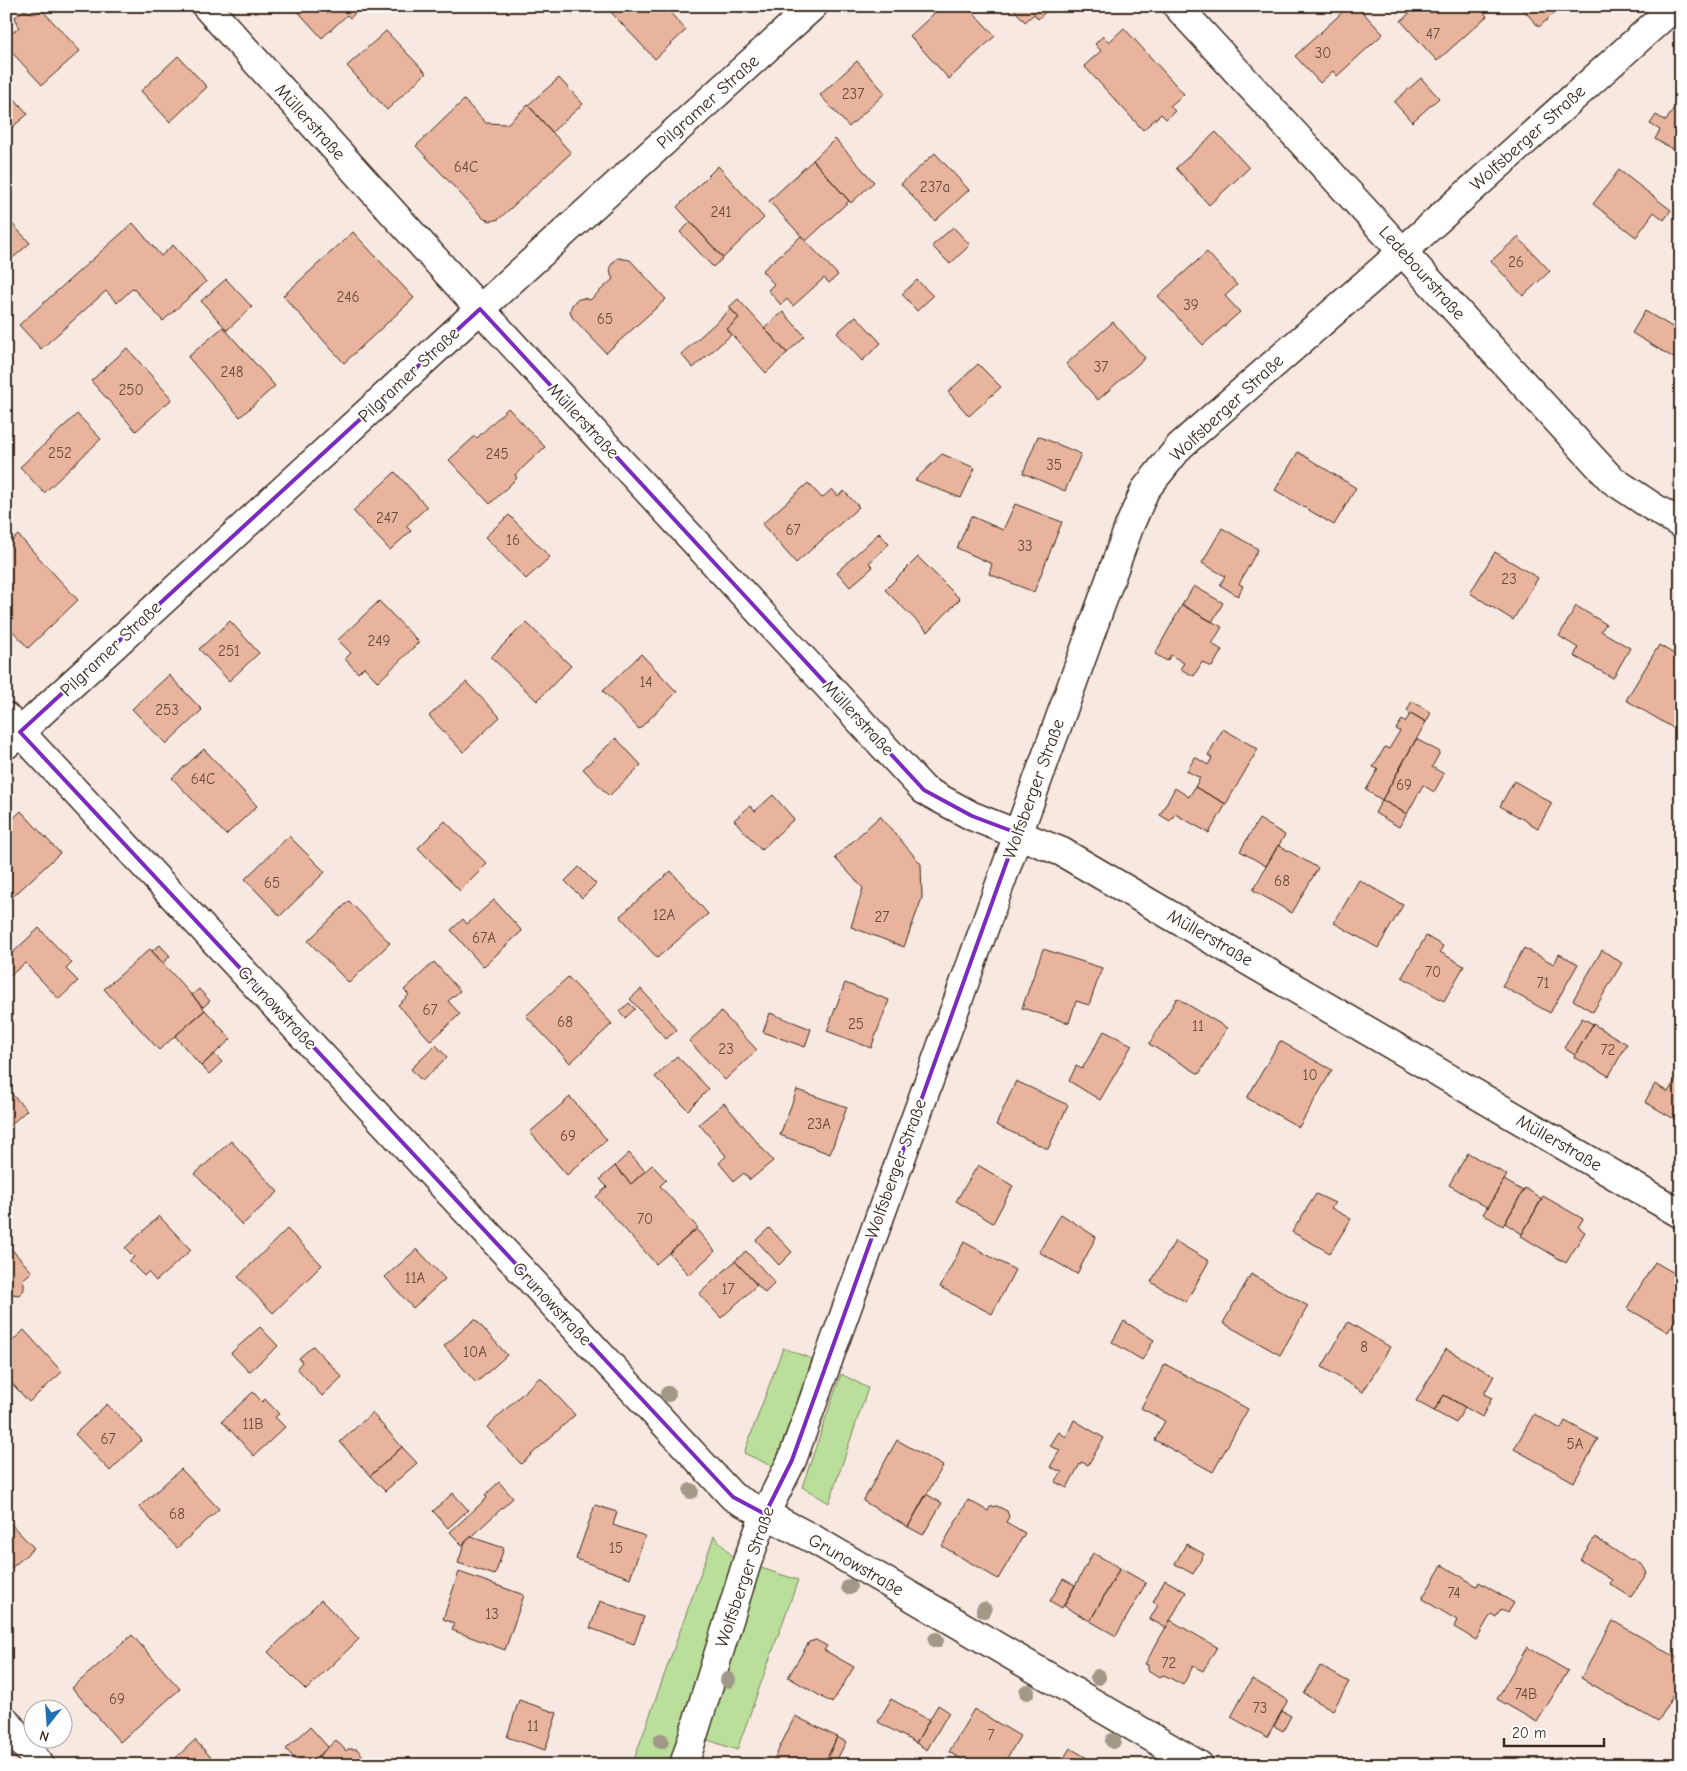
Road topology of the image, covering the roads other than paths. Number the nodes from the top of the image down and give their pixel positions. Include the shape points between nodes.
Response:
1 (206, 6) edge
2 (813, 6) edge
3 (1177, 6) edge
4 (1676, 6) edge
5 (1681, 10) edge
6 (1402, 252) junction
7 (480, 310) junction
8 (1681, 524) edge
9 (11, 732) edge
10 (1017, 833) junction
11 (1681, 1214) edge
12 (766, 1514) junction
13 (6, 1722) edge
14 (40, 1765) edge
15 (684, 1765) edge
16 (1199, 1765) edge

1 - 7 street, Müllerstraße
2 - 7 street, Pilgramer Straße
3 - 6 street, Ledebourstraße
4 - 5 street
4 - 6 street, Wolfsberger Straße
6 - 8 street, Ledebourstraße via 1611,479
6 - 10 street, Wolfsberger Straße via 1180,446 1145,490
7 - 9 street, Pilgramer Straße
7 - 10 street, Müllerstraße via 924,790 972,816
9 - 12 street, Grunowstraße via 732,1497
10 - 11 street, Müllerstraße via 1062,852
10 - 12 street, Wolfsberger Straße via 792,1460
12 - 15 street, Wolfsberger Straße via 747,1562
12 - 16 street, Grunowstraße
13 - 14 street

